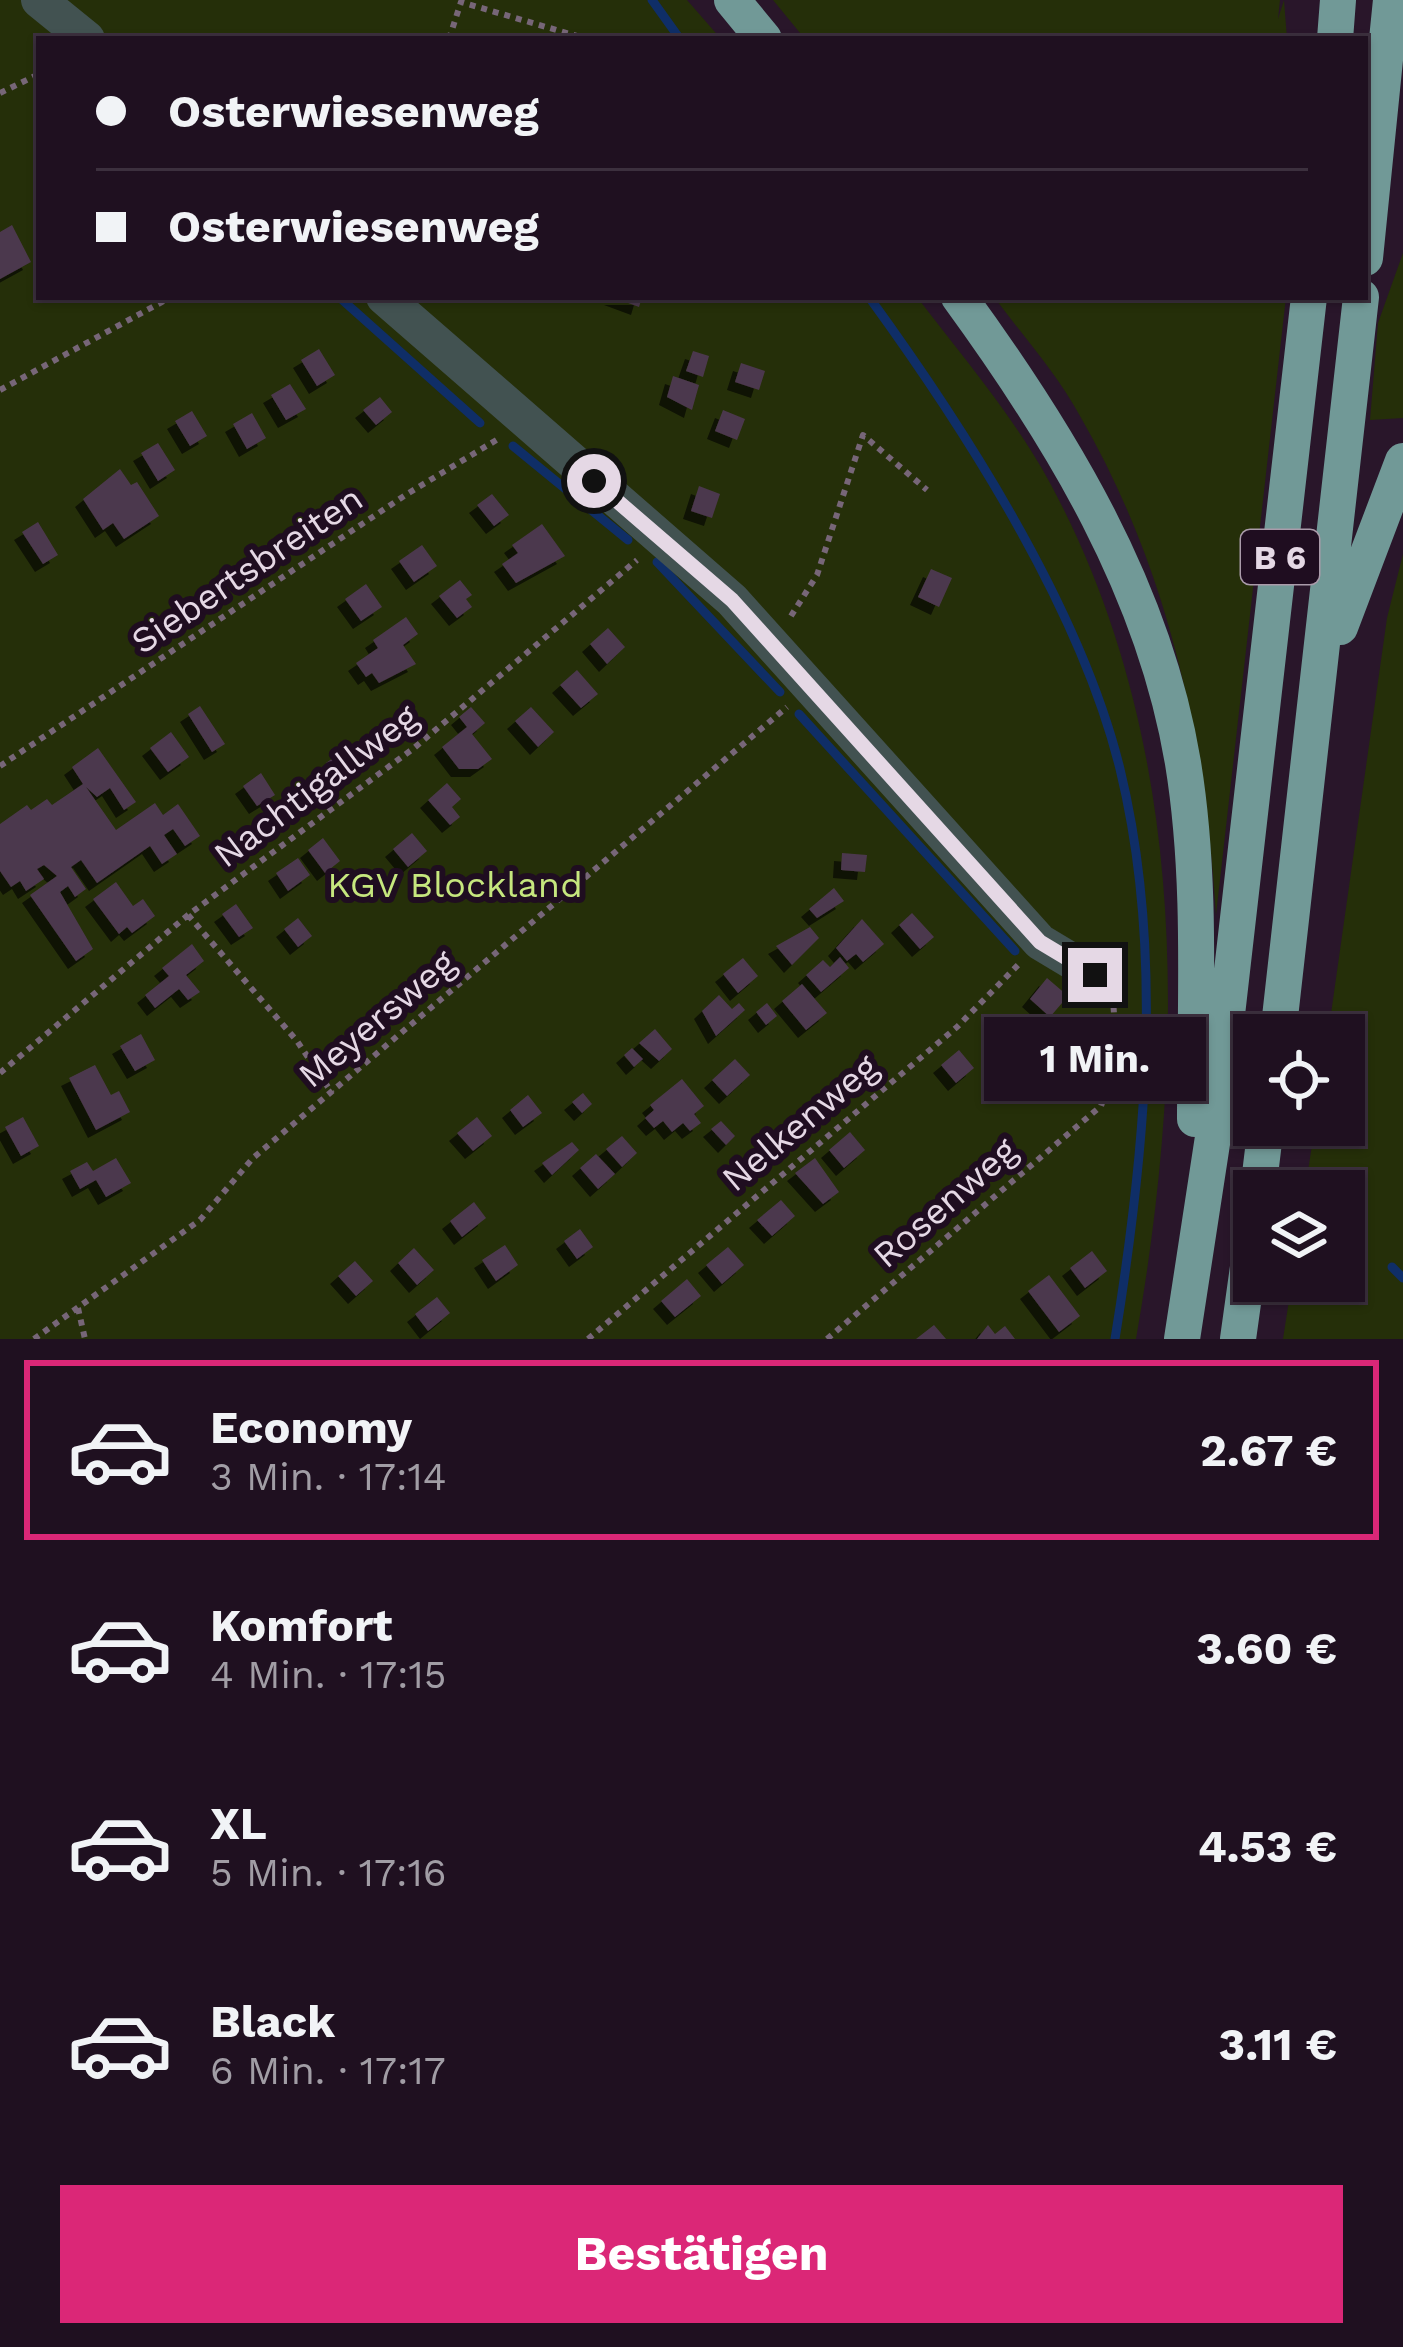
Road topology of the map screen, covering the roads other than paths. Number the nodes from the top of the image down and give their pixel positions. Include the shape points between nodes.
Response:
1 (39, 0) edge
2 (732, 0) edge
3 (1338, 0) edge
4 (1391, 0) edge
5 (83, 36) edge
6 (762, 36) edge
7 (1335, 36) edge
8 (1368, 228) edge
9 (387, 300) edge
10 (961, 300) edge
11 (1309, 300) edge
12 (1361, 300) edge
13 (1403, 460) edge
14 (1322, 675) junction
15 (1095, 975) road end
16 (1281, 1014) edge
17 (1195, 1262) junction
18 (1243, 1302) edge
19 (1182, 1339) edge
20 (1238, 1339) edge

1 - 5 street
2 - 6 highway
3 - 7 highway
4 - 8 highway
9 - 15 street via 732,600 1040,942
10 - 17 highway via 1095,505 1144,622 1183,762 1195,909
11 - 17 highway, B 6
12 - 14 highway, B 6
13 - 14 highway
14 - 16 highway, B 6
17 - 19 highway, B 6
18 - 20 highway

